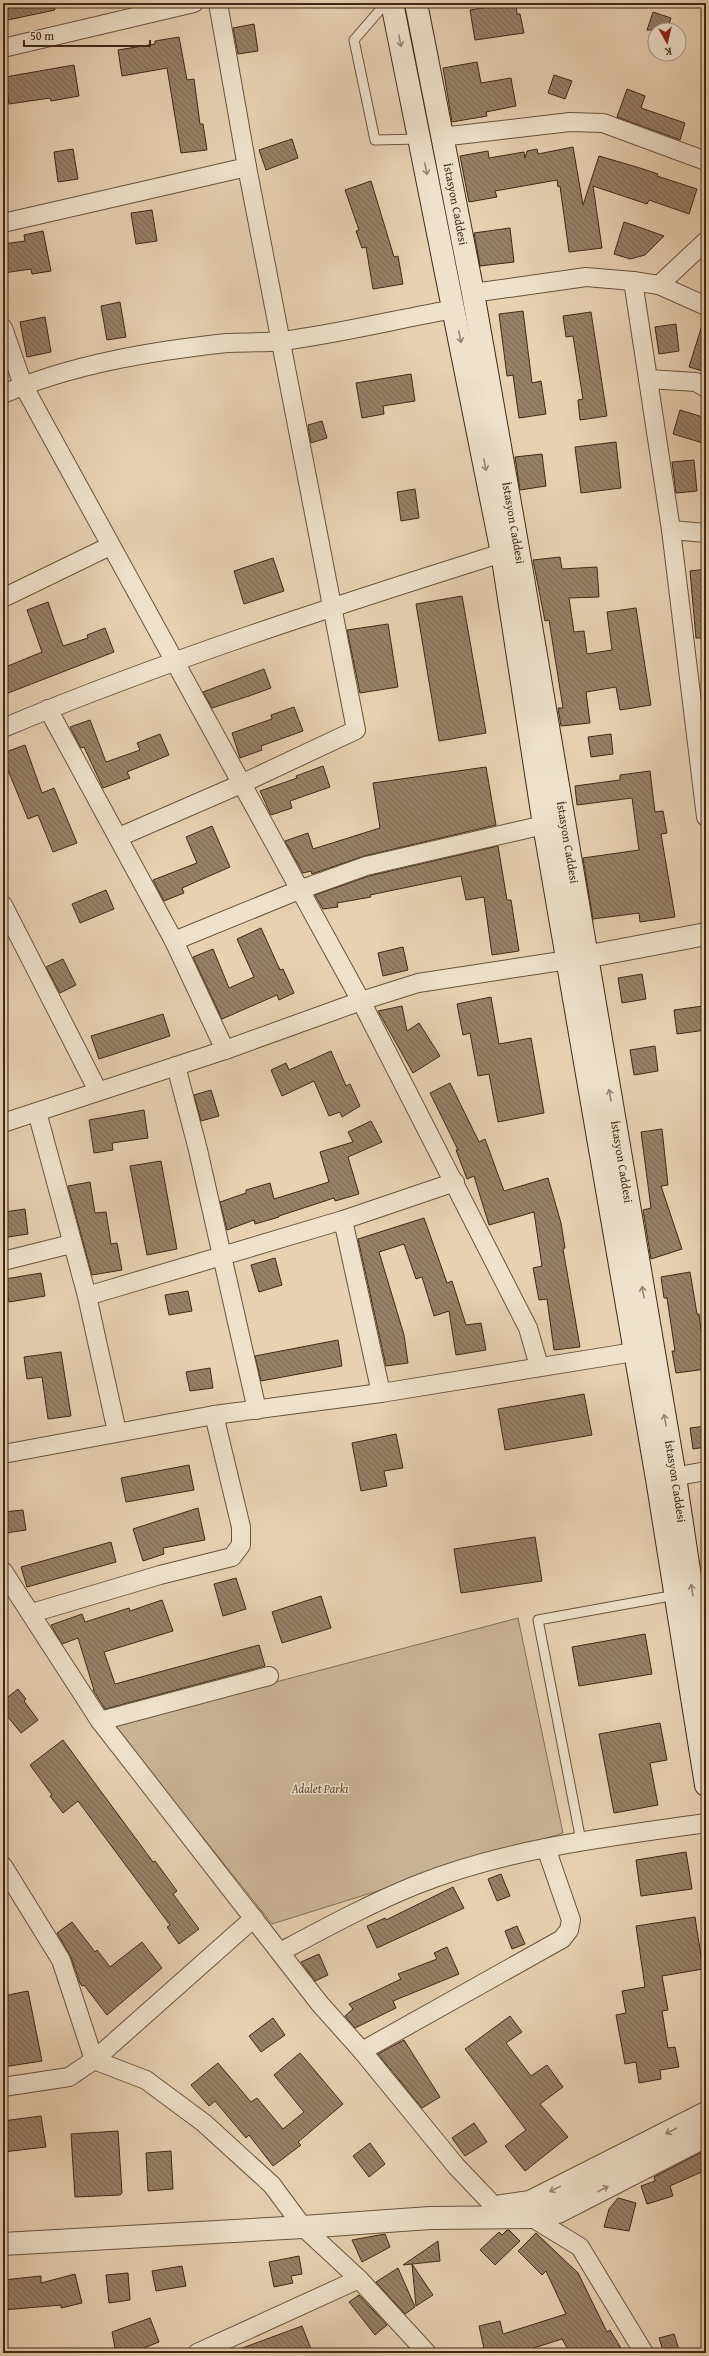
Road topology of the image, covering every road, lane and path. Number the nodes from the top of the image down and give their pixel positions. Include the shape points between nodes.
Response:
1 (194, 3) edge
2 (218, 3) edge
3 (386, 3) edge
4 (392, 3) edge
5 (416, 3) edge
6 (3, 48) edge
7 (430, 138) junction
8 (706, 161) edge
9 (247, 167) junction
10 (3, 223) edge
11 (706, 241) edge
12 (633, 281) junction
13 (659, 286) junction
14 (473, 293) junction
15 (706, 306) edge
16 (454, 309) junction
17 (3, 328) edge
18 (281, 341) junction
19 (648, 379) junction
20 (23, 386) junction
21 (706, 388) edge
22 (3, 394) edge
23 (671, 530) junction
24 (706, 534) edge
25 (110, 546) junction
26 (502, 553) junction
27 (3, 598) edge
28 (331, 606) junction
29 (175, 663) junction
30 (48, 709) junction
31 (3, 728) edge
32 (701, 739) edge
33 (241, 784) junction
34 (706, 817) edge
35 (544, 825) junction
36 (119, 837) junction
37 (299, 890) junction
38 (3, 905) edge
39 (706, 934) edge
40 (174, 941) junction
41 (577, 958) junction
42 (361, 1001) junction
43 (225, 1050) junction
44 (176, 1066) junction
45 (98, 1091) junction
46 (37, 1112) junction
47 (3, 1123) edge
48 (455, 1182) junction
49 (343, 1220) junction
50 (71, 1244) junction
51 (222, 1256) junction
52 (3, 1261) edge
53 (87, 1296) junction
54 (634, 1352) junction
55 (539, 1366) junction
56 (381, 1393) junction
57 (258, 1410) junction
58 (214, 1415) junction
59 (117, 1432) junction
60 (3, 1454) edge
61 (706, 1471) edge
62 (666, 1478) junction
63 (3, 1570) edge
64 (676, 1595) junction
65 (32, 1613) junction
66 (268, 1676) dead end
67 (706, 1684) edge
68 (100, 1721) junction
69 (706, 1785) edge
70 (706, 1823) edge
71 (581, 1841) junction
72 (546, 1848) junction
73 (3, 1866) edge
74 (254, 1918) junction
75 (280, 1952) junction
76 (362, 2051) junction
77 (94, 2060) junction
78 (3, 2087) edge
79 (706, 2113) edge
80 (706, 2136) edge
81 (495, 2207) junction
82 (531, 2217) junction
83 (430, 2218) junction
84 (302, 2227) junction
85 (3, 2244) edge
86 (359, 2279) junction
87 (224, 2347) edge
88 (197, 2353) edge
89 (427, 2353) edge
90 (644, 2353) edge

1 - 6 street
2 - 9 street
3 - 7 lane via 354,40 374,140
4 -> 7 main road
5 - 7 main road, İstasyon Caddesi
7 - 8 street via 570,122 603,123
7 - 14 main road, İstasyon Caddesi
7 -> 16 main road
9 - 10 street
9 - 18 street
11 - 13 street
12 - 13 street
12 - 14 street via 586,277
12 - 19 street
13 - 15 street
14 - 41 main road, İstasyon Caddesi
16 - 18 street
16 -> 26 main road
17 - 20 street
18 - 20 street via 229,343 159,351
18 - 28 street
19 - 21 street via 696,382
19 - 23 street
20 - 22 street
20 - 25 street
23 - 24 street
23 - 32 street
25 - 27 street
25 - 29 street
26 - 28 street
26 - 35 main road
28 - 29 street
28 - 33 street via 356,730
29 - 30 street
29 - 33 street
30 - 31 street
30 - 36 street
32 - 34 street
33 - 36 street
33 - 37 street
35 - 37 street via 366,866
35 - 41 main road
36 - 40 street
37 - 40 street
37 - 42 street
38 - 45 street
39 - 41 main road
40 - 43 street
41 - 42 street via 418,984
41 - 54 main road
62 -> 41 main road, İstasyon Caddesi
42 - 43 street
42 - 48 street
43 - 44 street
44 - 45 street
44 - 51 street
45 - 46 street
46 - 47 street
46 - 50 street
48 - 49 street
48 - 55 street via 528,1328
49 - 51 street
49 - 56 street
50 - 52 street
50 - 53 street
51 - 53 street
51 - 57 street
53 - 59 street
54 - 55 street
54 - 62 main road
55 - 56 street
56 - 57 street
57 - 58 street
58 - 59 street
58 - 65 street via 241,1527 241,1545 232,1557 160,1575
59 - 60 street
61 - 62 street
62 - 64 main road
67 -> 62 main road, İstasyon Caddesi
63 - 65 street
64 - 69 main road
64 - 71 lane via 538,1620
65 - 68 street
66 - 68 street
68 - 74 street
70 - 71 street
71 - 72 street
72 - 75 street via 475,1865 416,1884 347,1916
72 - 76 street via 571,1920 569,1930 562,1939
73 - 77 street via 61,1960
74 - 75 street
74 - 77 street
75 - 76 street via 320,2004
76 - 81 street via 456,2166
77 - 78 street via 69,2077
77 - 84 street via 146,2080 204,2123 272,2185
79 -> 81 main road via 530,2202
82 -> 80 main road via 558,2212
81 - 82 street
81 - 83 main road
82 - 83 main road
82 - 90 street via 580,2247
83 - 84 main road
84 - 85 main road
84 - 86 street
86 - 87 street
86 - 89 street
87 - 88 street

